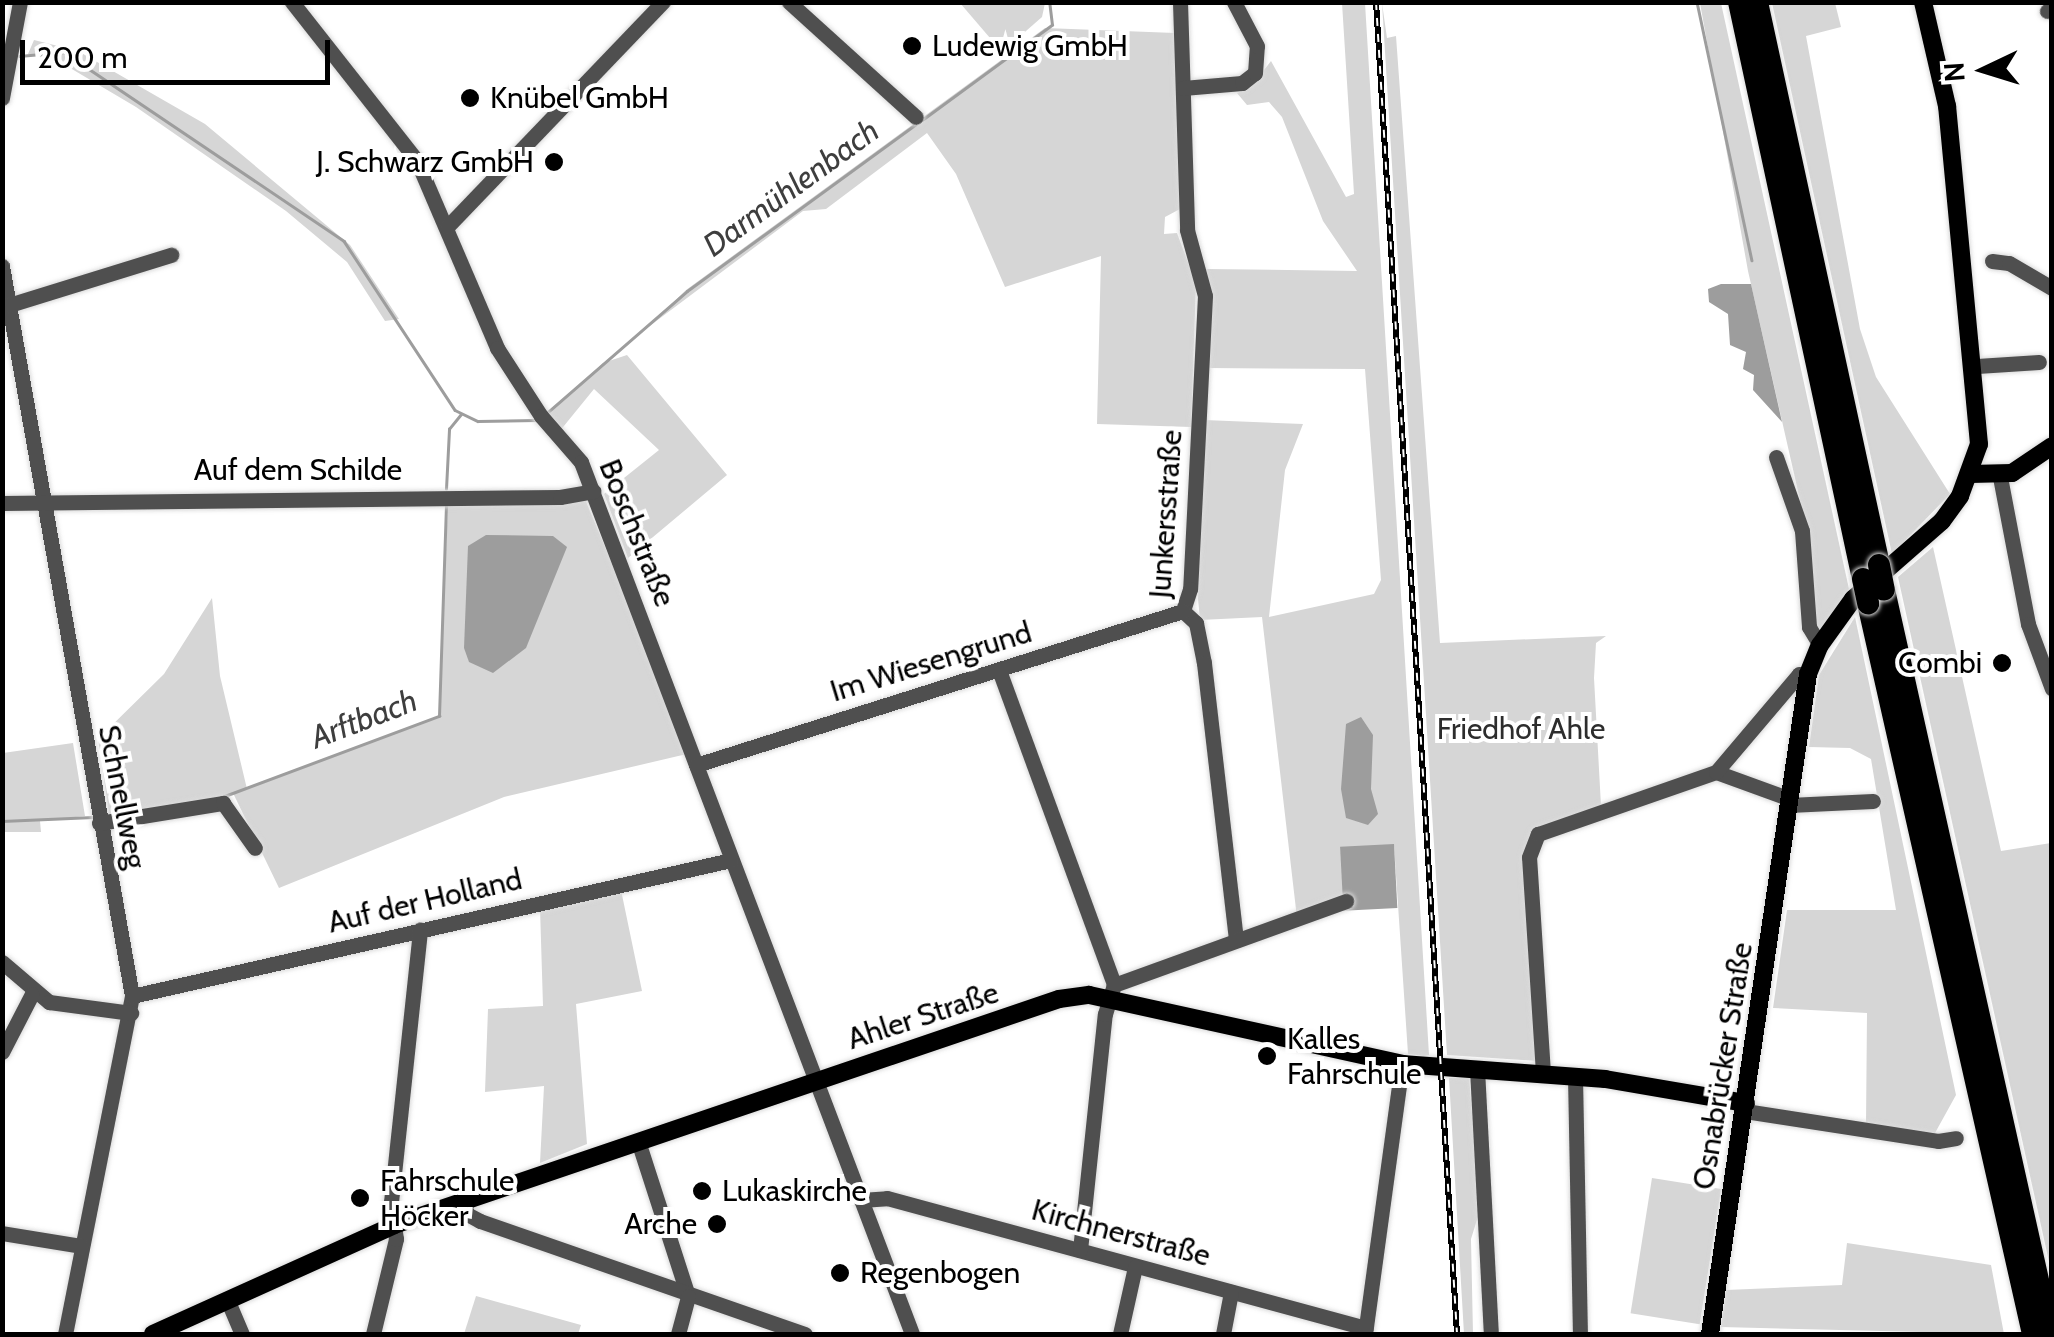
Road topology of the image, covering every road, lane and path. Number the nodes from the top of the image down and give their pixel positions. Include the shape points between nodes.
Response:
1 (20, 2) edge
2 (292, 2) edge
3 (662, 2) edge
4 (789, 2) edge
5 (1180, 2) edge
6 (1234, 2) edge
7 (1739, 2) edge
8 (1757, 2) edge
9 (1922, 2) edge
10 (1183, 88) junction
11 (2, 98) edge
12 (916, 117) dead end
13 (447, 227) junction
14 (171, 255) dead end
15 (1992, 262) dead end
16 (2, 266) edge
17 (2052, 288) edge
18 (9, 305) junction
19 (2039, 362) dead end
20 (1977, 366) junction
21 (2052, 446) edge
22 (1776, 457) dead end
23 (1970, 474) junction
24 (2000, 477) junction
25 (592, 492) junction
26 (39, 498) junction
27 (2, 502) edge
28 (1874, 584) junction
29 (1183, 611) junction
30 (1820, 645) junction
31 (999, 670) junction
32 (1808, 674) junction
33 (2052, 689) edge
34 (696, 765) junction
35 (1716, 772) junction
36 (1873, 801) dead end
37 (1790, 802) junction
38 (99, 823) junction
39 (255, 848) dead end
40 (731, 860) junction
41 (1346, 902) dead end
42 (420, 930) junction
43 (1236, 940) junction
44 (2, 962) edge
45 (1112, 992) junction
46 (32, 994) junction
47 (132, 996) junction
48 (131, 1013) junction
49 (2, 1052) edge
50 (1402, 1064) junction
51 (1477, 1069) junction
52 (1543, 1073) junction
53 (1575, 1076) junction
54 (817, 1080) junction
55 (1746, 1107) junction
56 (1956, 1138) dead end
57 (638, 1141) junction
58 (861, 1200) junction
59 (463, 1201) junction
60 (394, 1225) junction
61 (2, 1233) edge
62 (81, 1246) junction
63 (1080, 1250) junction
64 (1135, 1266) junction
65 (1232, 1292) junction
66 (688, 1296) junction
67 (227, 1300) junction
68 (1366, 1331) edge
69 (65, 1334) edge
70 (153, 1334) edge
71 (242, 1334) edge
72 (374, 1334) edge
73 (678, 1334) edge
74 (805, 1334) edge
75 (912, 1334) edge
76 (1120, 1334) edge
77 (1222, 1334) edge
78 (1491, 1334) edge
79 (1580, 1334) edge
80 (1710, 1334) edge
81 (2033, 1334) edge
82 (2050, 1334) edge

1 - 11 street
2 - 13 street, Boschstraße via 394,128
3 - 13 street
4 - 12 street
5 - 10 street, Junkersstraße
6 - 10 street via 1257,46 1255,73 1242,83
7 - 28 highway
8 - 28 highway
9 - 20 main road, Osnabrücker Straße via 1946,96
10 - 29 street, Junkersstraße via 1186,230 1204,296 1190,590
13 - 25 street, Boschstraße via 497,348 541,417 581,462
14 - 18 street
15 - 17 street via 2009,263
16 - 18 street, Schnellweg
18 - 26 street, Schnellweg
19 - 20 street
20 - 23 main road, Osnabrücker Straße via 1980,444
21 - 24 main road
22 - 30 street via 1802,531 1809,627
23 - 24 main road
23 - 30 main road, Osnabrücker Straße via 1936,528 1853,599
24 - 33 street via 2028,624
25 - 26 street, Auf dem Schilde via 541,498
25 - 34 street, Boschstraße
26 - 27 street, Auf dem Schilde
26 - 38 street, Schnellweg
28 - 81 highway
28 - 82 highway
29 - 31 street, Im Wiesengrund
29 - 43 street, Junkersstraße via 1196,623 1204,662
30 - 32 main road, Osnabrücker Straße
31 - 34 street, Im Wiesengrund
31 - 45 street
32 - 35 street via 1799,674
32 - 37 main road, Osnabrücker Straße
34 - 40 street, Boschstraße
35 - 37 street
35 - 52 street via 1538,834 1530,857
36 - 37 street
37 - 55 main road, Osnabrücker Straße
38 - 39 street via 223,803
38 - 47 street, Schnellweg
40 - 42 street, Auf der Holland
40 - 54 street, Boschstraße
41 - 43 street
42 - 47 street, Auf der Holland
42 - 60 street
43 - 45 street
44 - 46 street
45 - 50 main road, Ahler Straße
45 - 54 main road, Ahler Straße via 1059,999
45 - 63 street
46 - 48 street
46 - 49 street
47 - 48 street, Schnellweg
48 - 62 street, Schnellweg
50 - 51 main road, Ahler Straße
50 - 68 street
51 - 52 main road, Ahler Straße
51 - 78 street
52 - 53 main road, Ahler Straße
53 - 55 main road, Ahler Straße
53 - 79 street
54 - 57 main road, Ahler Straße
54 - 58 street, Boschstraße
55 - 56 street
55 - 80 main road, Osnabrücker Straße
57 - 59 main road, Ahler Straße
57 - 66 street
58 - 63 street, Kirchnerstraße via 887,1198
58 - 75 street, Boschstraße
59 - 60 main road, Ahler Straße
59 - 66 street via 480,1221
60 - 67 main road, Ahler Straße
60 - 72 street
61 - 62 street
62 - 69 street, Schnellweg
63 - 64 street, Kirchnerstraße
64 - 65 street, Kirchnerstraße
64 - 76 street
65 - 68 street, Kirchnerstraße
65 - 77 street
66 - 73 street
66 - 74 street
67 - 70 main road, Ahler Straße
67 - 71 street

